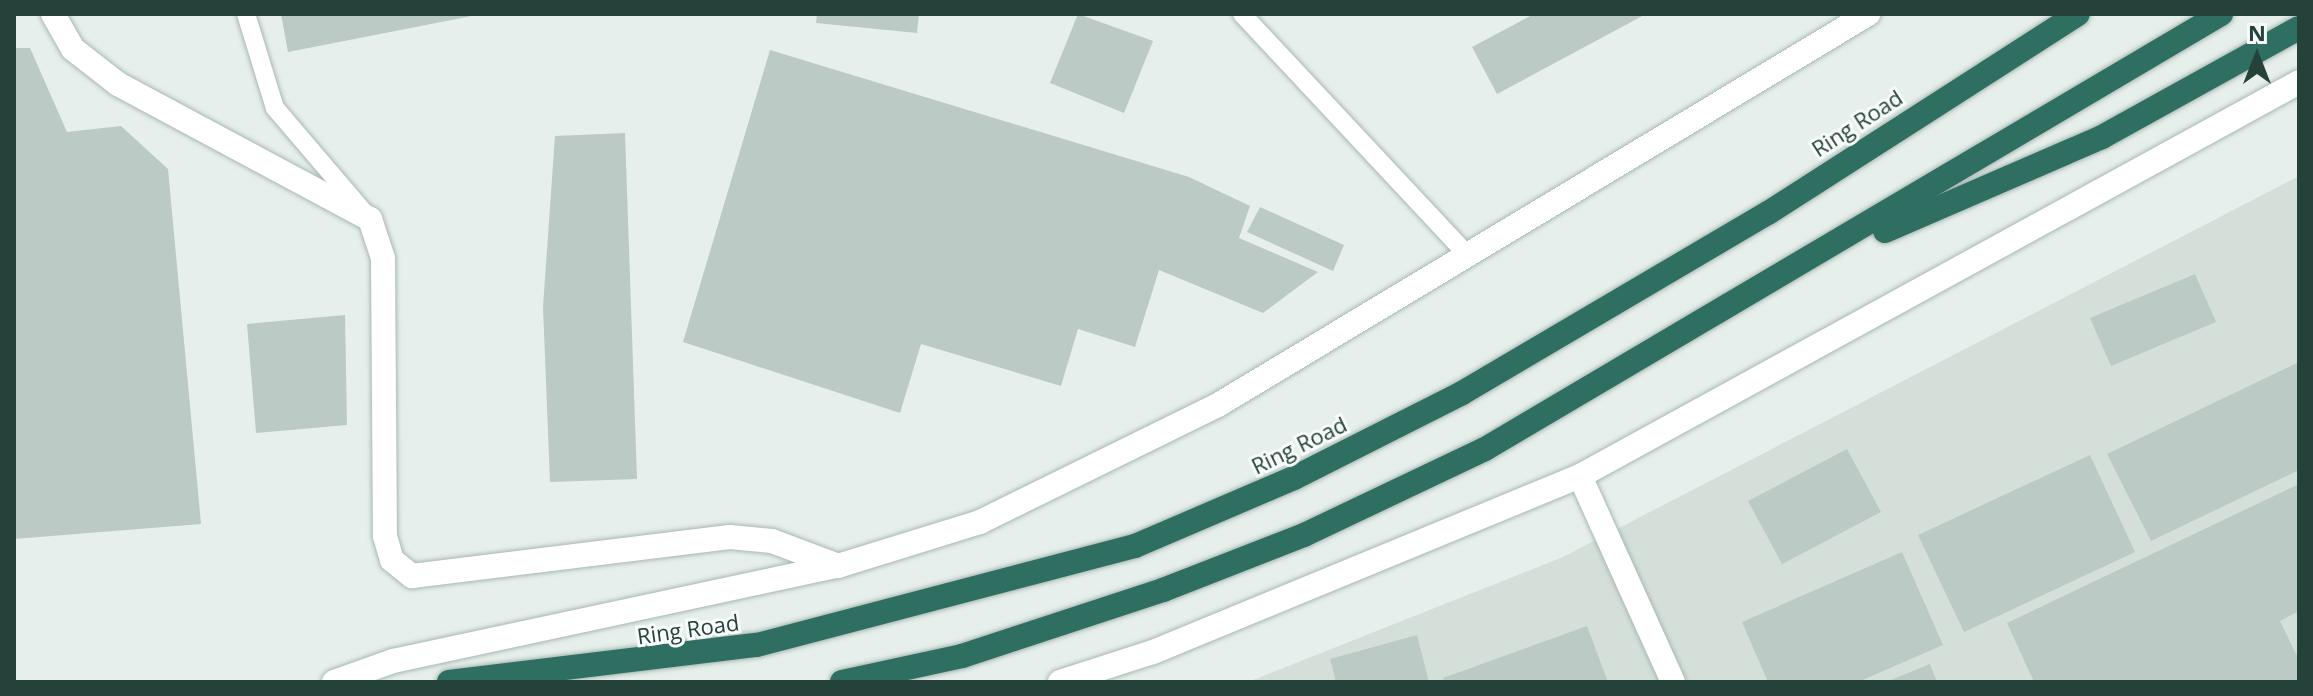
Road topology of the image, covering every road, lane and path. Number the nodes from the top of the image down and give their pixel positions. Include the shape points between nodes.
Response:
1 (53, 14) edge
2 (246, 14) edge
3 (1242, 14) edge
4 (1868, 14) edge
5 (2078, 14) edge
6 (2221, 14) edge
7 (2299, 28) edge
8 (2299, 82) edge
9 (370, 219) junction
10 (1466, 253) junction
11 (1816, 259) junction
12 (1580, 476) junction
13 (838, 566) junction
14 (334, 682) edge
15 (449, 682) edge
16 (842, 682) edge
17 (1060, 682) edge
18 (1673, 682) edge

1 - 9 street via 73,49 118,84
2 - 9 lane via 275,108
3 - 10 lane
4 - 10 street
5 - 15 highway, Ring Road via 1768,213 1462,393 1294,478 1135,546 757,645
6 - 11 highway
7 - 11 highway via 2102,137
8 - 12 street
9 - 13 street via 383,258 385,536 392,560 412,576 730,537 772,541
10 - 13 street via 1218,405 1084,476 980,522
11 - 16 highway via 1485,449 1304,535 962,656
12 - 17 street via 1240,618
12 - 18 street
13 - 14 street via 393,661

